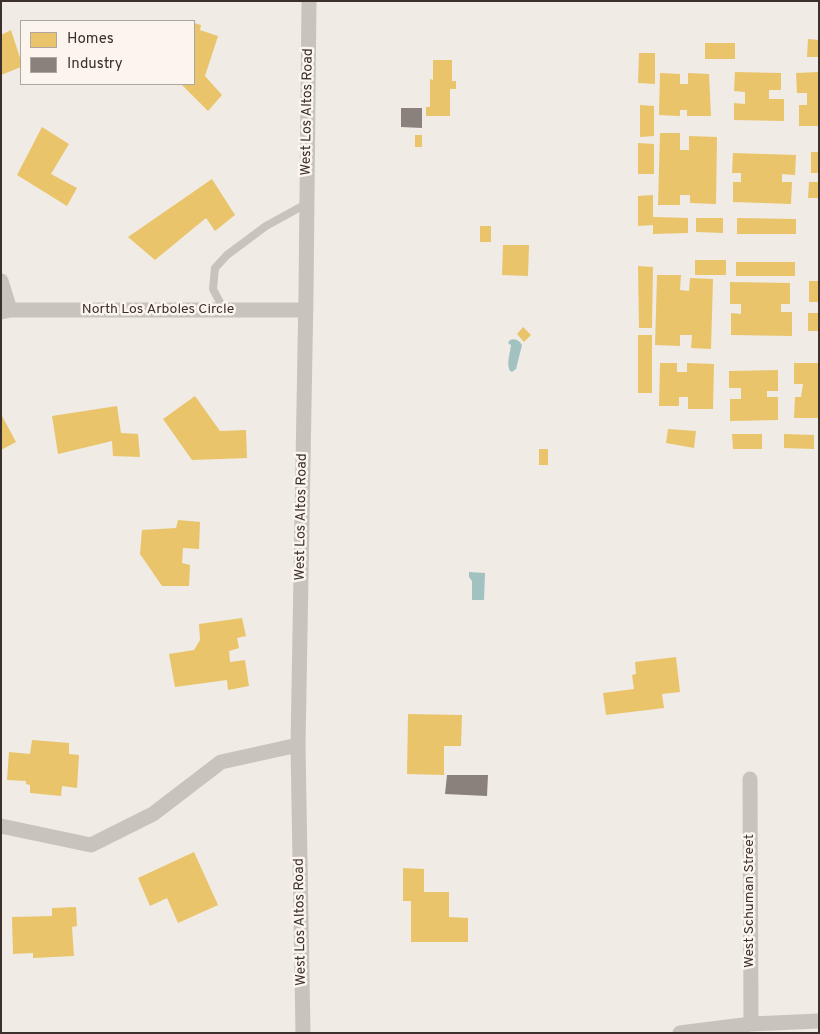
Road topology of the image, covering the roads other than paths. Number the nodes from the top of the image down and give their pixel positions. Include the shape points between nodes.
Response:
1 (309, 1) edge
2 (306, 204) junction
3 (1, 281) edge
4 (224, 310) junction
5 (306, 310) junction
6 (5, 311) edge
7 (298, 745) junction
8 (750, 779) dead end
9 (1, 826) edge
10 (819, 1022) edge
11 (751, 1024) junction
12 (303, 1033) edge
13 (680, 1033) edge

1 - 2 street, West Los Altos Road
2 - 4 lane via 266,226 215,268 214,289
2 - 5 street, West Los Altos Road
3 - 6 street, North Los Arboles Circle
4 - 5 street, North Los Arboles Circle
4 - 6 street, North Los Arboles Circle
5 - 7 street, West Los Altos Road
7 - 9 street via 221,762 153,814 91,845
7 - 12 street, West Los Altos Road
8 - 11 street, West Schuman Street
10 - 11 street
11 - 13 street

